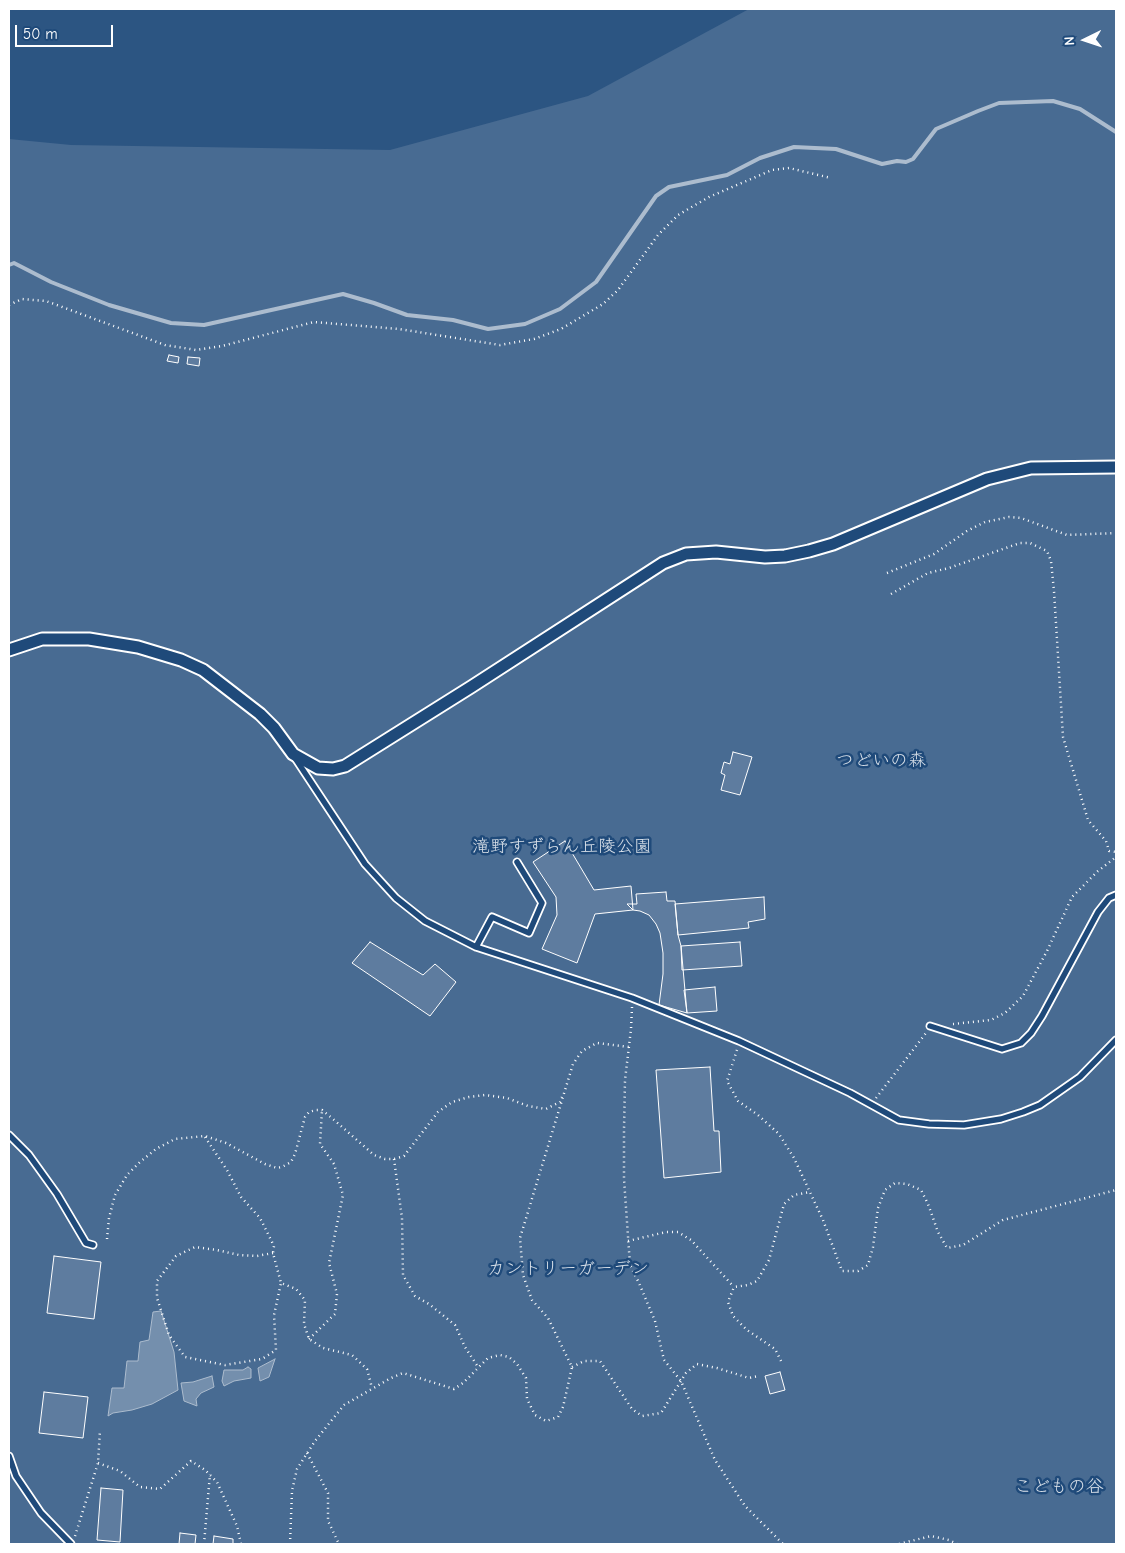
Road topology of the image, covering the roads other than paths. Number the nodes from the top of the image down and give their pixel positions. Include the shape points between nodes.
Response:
1 (1116, 466) edge
2 (9, 650) edge
3 (293, 754) junction
4 (517, 862) dead end
5 (1116, 895) edge
6 (476, 947) junction
7 (930, 1026) road end
8 (1116, 1040) edge
9 (9, 1135) edge
10 (93, 1245) dead end
11 (9, 1456) edge
12 (71, 1544) edge

1 - 3 street via 1031,468 987,479 833,544 785,556 716,552 679,556 663,563 345,766 318,768
2 - 3 street via 42,639 89,639 138,647 181,660 203,670 260,714
3 - 6 lane via 365,864 396,898 425,921
4 - 6 lane via 542,903 529,933 492,917
5 - 7 lane via 1109,898 1098,912 1042,1016 1021,1043 1002,1049
6 - 8 lane via 632,998 739,1041 850,1093 899,1120 964,1125 1001,1119 1040,1105 1080,1077
9 - 10 lane via 29,1155 86,1243
11 - 12 lane via 16,1476 40,1513

